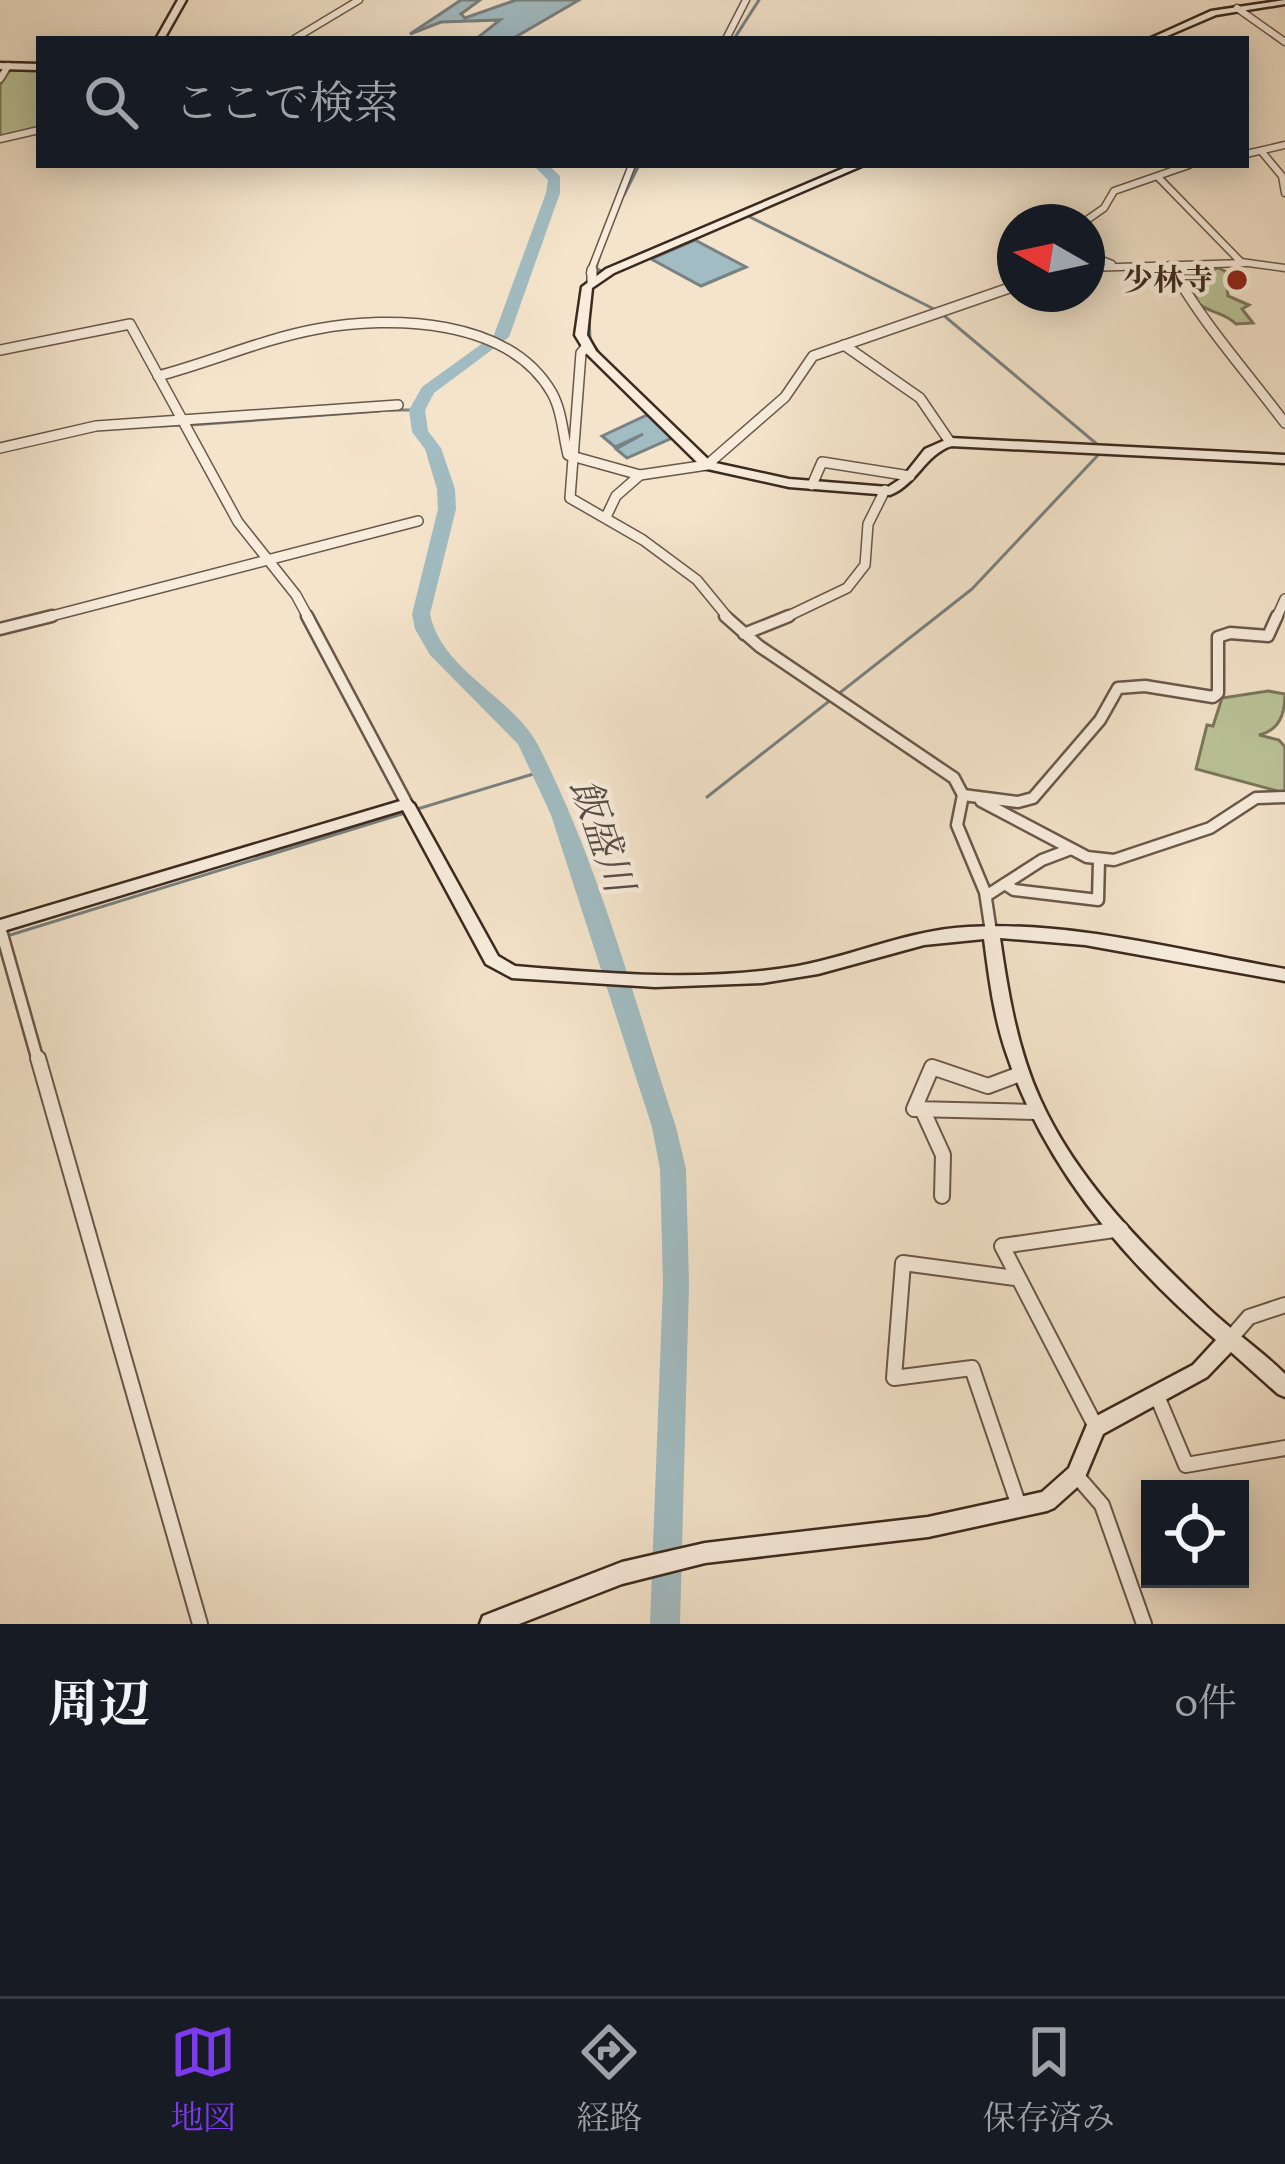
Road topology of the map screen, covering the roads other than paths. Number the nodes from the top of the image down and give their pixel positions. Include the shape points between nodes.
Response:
1 (182, 0) edge
2 (359, 0) edge
3 (746, 0) edge
4 (1285, 2) edge
5 (1237, 8) junction
6 (1285, 30) edge
7 (1273, 34) junction
8 (162, 36) edge
9 (299, 36) edge
10 (728, 36) edge
11 (1161, 36) edge
12 (1285, 42) edge
13 (4, 66) edge
14 (36, 67) edge
15 (0, 78) edge
16 (36, 131) edge
17 (0, 139) edge
18 (1285, 145) edge
19 (1262, 152) junction
20 (1249, 154) edge
21 (631, 168) edge
22 (852, 168) edge
23 (1181, 168) edge
24 (1283, 176) edge
25 (1158, 177) junction
26 (1285, 193) edge
27 (1105, 206) edge
28 (1105, 261) edge
29 (1245, 263) junction
30 (1116, 266) junction
31 (1170, 266) junction
32 (1105, 267) edge
33 (1285, 268) edge
34 (592, 282) junction
35 (997, 292) edge
36 (844, 345) junction
37 (587, 346) junction
38 (0, 350) edge
39 (158, 376) junction
40 (398, 405) dead end
41 (182, 422) junction
42 (1285, 423) edge
43 (950, 442) junction
44 (0, 448) edge
45 (574, 457) junction
46 (1285, 459) edge
47 (706, 465) junction
48 (640, 475) junction
49 (910, 476) junction
50 (812, 485) junction
51 (884, 490) junction
52 (606, 517) junction
53 (418, 521) dead end
54 (266, 559) junction
55 (1285, 599) edge
56 (0, 629) edge
57 (744, 634) junction
58 (969, 796) junction
59 (1285, 796) edge
60 (406, 804) junction
61 (1072, 849) junction
62 (1099, 860) junction
63 (1005, 884) junction
64 (986, 896) junction
65 (2, 932) edge
66 (991, 932) junction
67 (1285, 975) edge
68 (1020, 1074) junction
69 (922, 1109) junction
70 (1035, 1112) junction
71 (942, 1196) dead end
72 (1120, 1229) junction
73 (1015, 1278) junction
74 (1285, 1305) edge
75 (1230, 1339) junction
76 (1285, 1388) edge
77 (1157, 1396) junction
78 (1096, 1427) junction
79 (1285, 1448) edge
80 (1076, 1475) junction
81 (1021, 1510) junction
82 (200, 1624) edge
83 (491, 1624) edge
84 (1144, 1624) edge

1 - 8 street
2 - 9 street
3 - 10 street
4 - 5 street
5 - 7 street
5 - 11 street
6 - 7 street
7 - 12 street
13 - 14 street
13 - 15 street
16 - 17 street
18 - 19 street
19 - 20 street
19 - 24 street
21 - 34 street via 598,244
22 - 34 street
23 - 25 street
24 - 26 street
25 - 27 street via 1114,191
25 - 29 street
28 - 30 street
29 - 31 street
29 - 33 street
30 - 31 street
30 - 32 street
31 - 42 street via 1204,325
34 - 37 street via 581,314
35 - 36 street
36 - 43 street via 920,398
36 - 47 street via 813,356 785,397
37 - 45 street
37 - 47 street
38 - 39 street via 130,324
39 - 41 street
39 - 45 street via 323,328 426,326 524,357 548,387
40 - 41 street
41 - 44 street via 96,426
41 - 54 street
43 - 46 street
43 - 49 street via 927,451
45 - 48 street
45 - 52 street via 570,498
47 - 48 street
47 - 50 street
48 - 52 street
49 - 50 street via 822,462
49 - 51 street
50 - 51 street
51 - 57 street via 868,524 865,566 847,588
52 - 57 street via 698,580
53 - 54 street
54 - 56 street
54 - 60 street via 296,595
55 - 58 street via 1268,635 1218,637 1213,697 1118,688 1034,798
57 - 58 street via 940,766
58 - 61 street
58 - 64 street via 957,824
59 - 62 street via 1256,798 1210,828 1149,852
60 - 65 street
60 - 66 street via 492,961 512,972 644,979 796,972
61 - 62 street
61 - 63 street
62 - 63 street via 1098,900
63 - 64 street
64 - 66 street
65 - 82 street
66 - 67 street
66 - 68 street via 1001,1013
68 - 69 street via 988,1086 932,1066 914,1109
68 - 70 street
69 - 70 street
69 - 71 street via 944,1155
70 - 72 street via 1065,1164
72 - 73 street via 1001,1246
72 - 75 street
73 - 78 street
73 - 81 street via 904,1264 894,1378 972,1368
74 - 75 street via 1249,1317
75 - 76 street
75 - 77 street via 1200,1371
77 - 78 street
77 - 79 street via 1186,1466
78 - 80 street
80 - 81 street via 1047,1501
80 - 84 street via 1102,1505
81 - 83 street via 704,1553 626,1571

